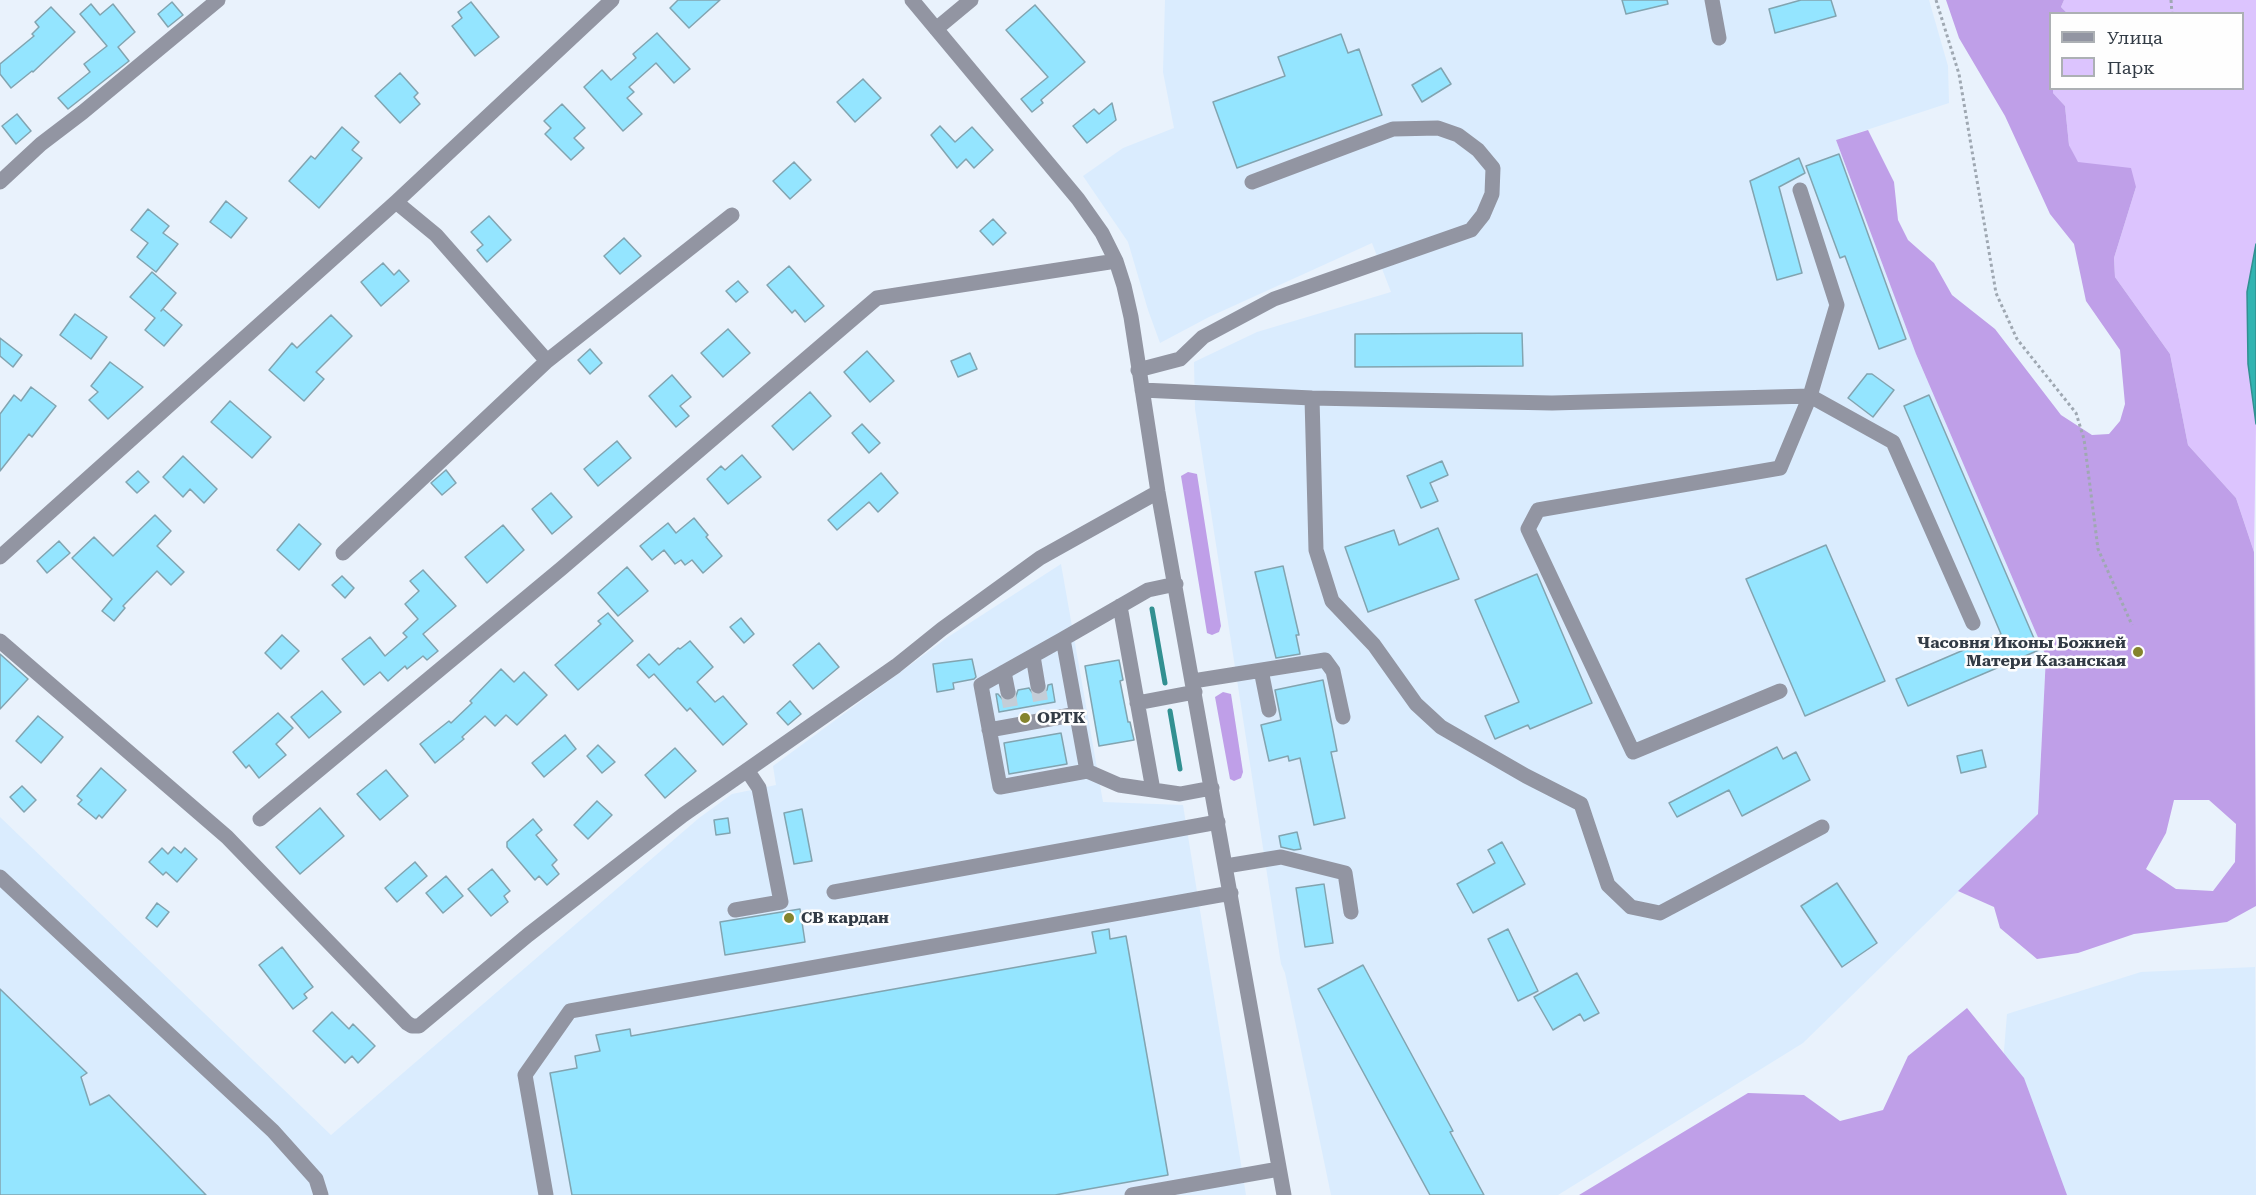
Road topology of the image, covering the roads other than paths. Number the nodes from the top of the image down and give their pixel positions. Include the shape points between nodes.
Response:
1 (218, 0) edge
2 (612, 0) edge
3 (912, 0) edge
4 (971, 0) edge
5 (1712, 0) edge
6 (936, 29) junction
7 (1719, 38) dead end
8 (0, 182) edge
9 (1252, 182) dead end
10 (1800, 190) dead end
11 (396, 202) junction
12 (732, 215) dead end
13 (1116, 261) junction
14 (547, 361) junction
15 (1138, 370) junction
16 (1142, 390) junction
17 (1810, 396) junction
18 (1312, 398) junction
19 (1158, 492) junction
20 (343, 553) dead end
21 (0, 557) edge
22 (1176, 584) junction
23 (1120, 606) junction
24 (1973, 623) dead end
25 (1063, 639) junction
26 (0, 641) edge
27 (1033, 656) junction
28 (1261, 670) junction
29 (1004, 672) junction
30 (1038, 687) tunnel mouth
31 (1194, 687) junction
32 (1780, 691) dead end
33 (1008, 692) tunnel mouth
34 (1137, 703) junction
35 (1041, 704) tunnel mouth
36 (1011, 710) tunnel mouth
37 (1269, 710) dead end
38 (1077, 714) junction
39 (1343, 717) dead end
40 (1044, 720) junction
41 (1014, 726) junction
42 (989, 730) junction
43 (747, 770) junction
44 (1087, 771) junction
45 (1212, 788) junction
46 (1153, 790) junction
47 (260, 819) dead end
48 (1218, 822) junction
49 (1822, 827) dead end
50 (1226, 866) junction
51 (0, 878) edge
52 (834, 892) dead end
53 (1231, 893) junction
54 (735, 910) dead end
55 (1352, 912) dead end
56 (1279, 1169) junction
57 (321, 1195) edge
58 (546, 1195) edge
59 (1132, 1195) edge
60 (1284, 1195) edge

1 - 8 street via 40,144
2 - 11 street
3 - 6 street
4 - 6 street
5 - 7 street
6 - 13 street via 1078,199
9 - 15 street via 1393,129 1438,128 1458,135 1493,168 1492,194 1484,215 1471,230 1274,299 1203,337 1180,359
10 - 17 street via 1837,305
11 - 14 street via 436,235
11 - 21 street
12 - 14 street
13 - 15 street via 1131,317
13 - 47 street via 877,298 562,568
14 - 20 street
15 - 16 street
16 - 18 street
16 - 19 street
17 - 18 street via 1552,403
17 - 24 street via 1893,442
17 - 32 street via 1779,468 1538,510 1528,530 1633,752
18 - 49 street via 1316,550 1332,601 1374,645 1416,704 1441,727 1581,804 1608,885 1631,907 1660,914
19 - 22 street
19 - 43 street via 1040,558 896,666
22 - 23 street via 1148,590
22 - 31 street
23 - 25 street
23 - 34 street
25 - 27 street
25 - 38 street
26 - 43 street via 227,837 412,1026 425,1022 528,935
27 - 29 street
27 - 30 street
28 - 31 street
28 - 37 street
28 - 39 street via 1325,660 1333,671
29 - 33 street
29 - 42 street via 981,686
31 - 34 street
31 - 45 street
34 - 46 street
35 - 40 street
36 - 41 street
38 - 40 street
38 - 44 street
40 - 41 street
41 - 42 street
42 - 44 street via 1000,787
43 - 54 street via 759,788 782,902
44 - 46 street via 1119,785
45 - 46 street via 1180,794
45 - 48 street
48 - 50 street
48 - 52 street
50 - 53 street
50 - 55 street via 1281,857 1345,873
51 - 57 street via 273,1131 316,1179
53 - 56 street
53 - 58 street via 570,1011 525,1075
56 - 59 street
56 - 60 street

